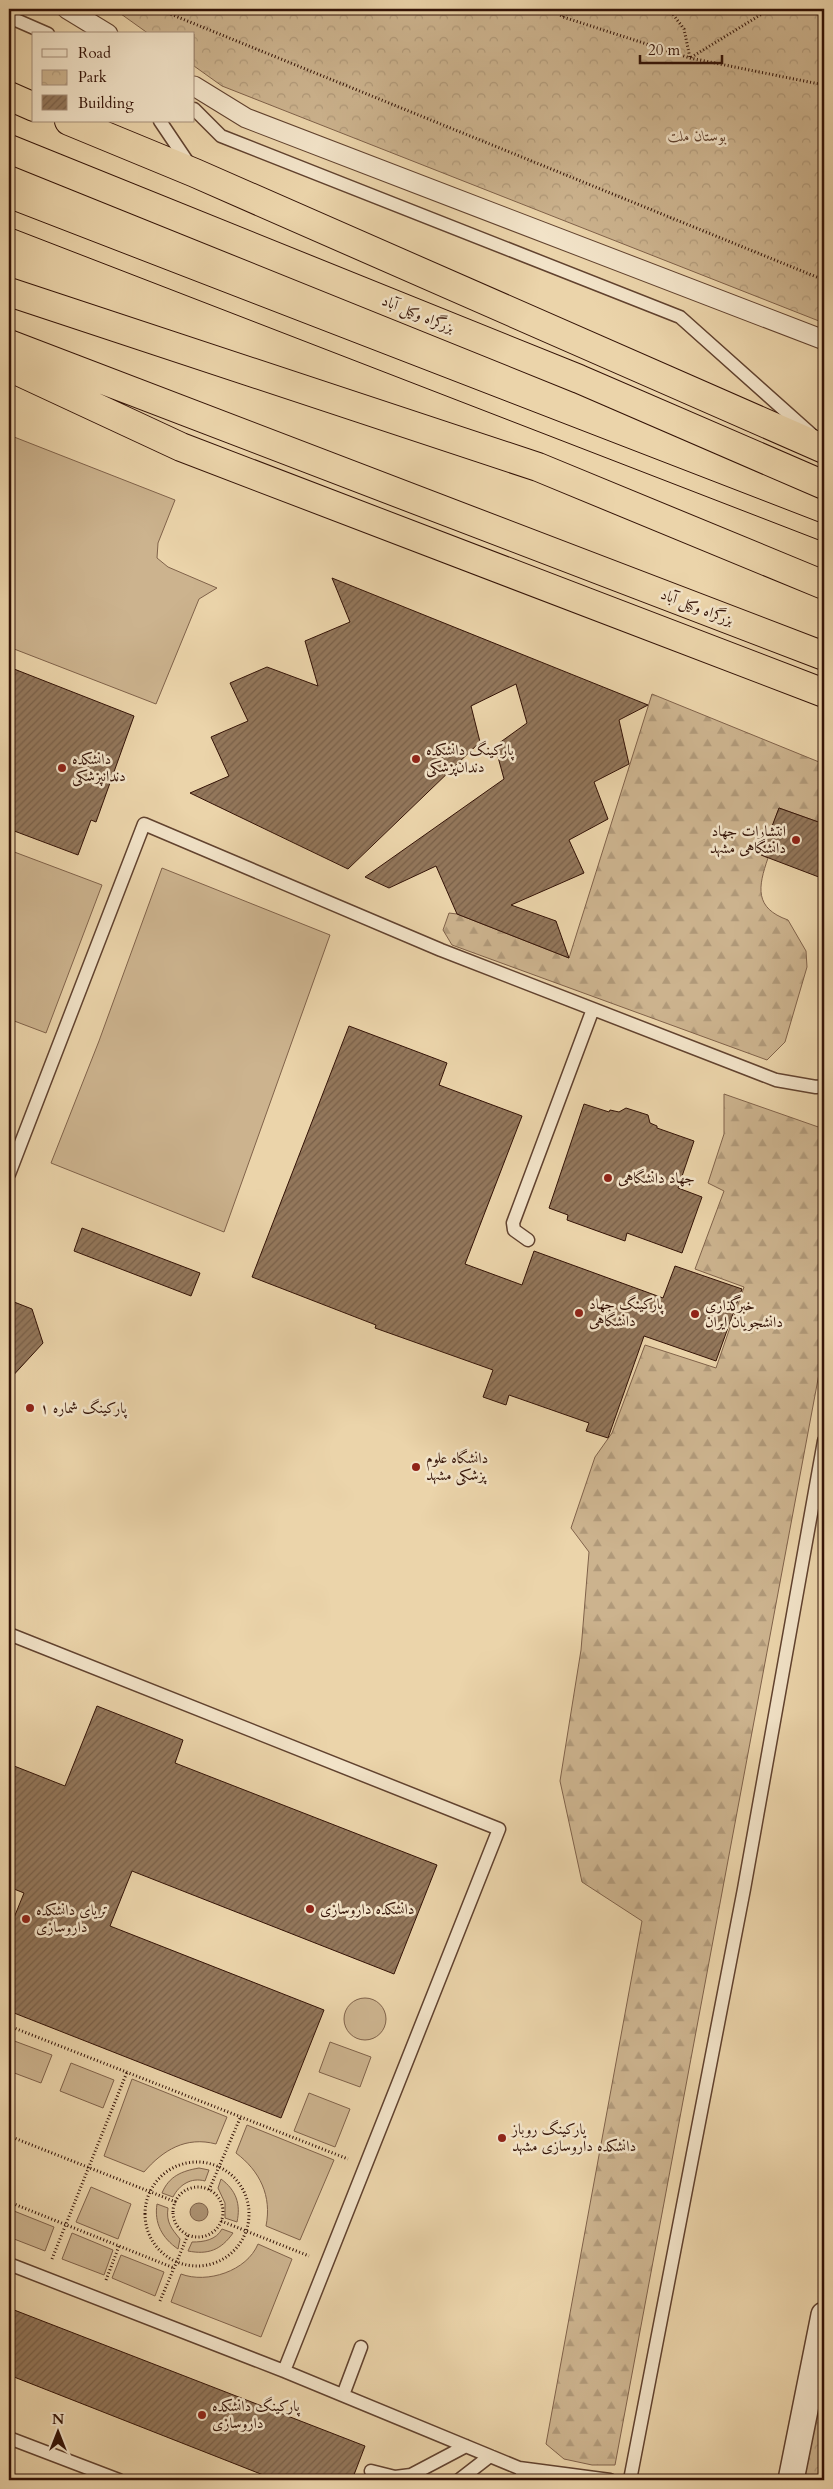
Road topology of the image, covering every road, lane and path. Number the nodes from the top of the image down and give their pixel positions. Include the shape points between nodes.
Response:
1 (68, 9) edge
2 (158, 9) edge
3 (552, 9) edge
4 (571, 9) edge
5 (668, 9) edge
6 (770, 9) edge
7 (9, 18) edge
8 (563, 18) junction
9 (43, 32) edge
10 (105, 32) edge
11 (690, 58) junction
12 (824, 85) edge
13 (195, 87) edge
14 (9, 96) edge
15 (32, 106) edge
16 (195, 110) edge
17 (71, 122) edge
18 (161, 122) edge
19 (9, 149) edge
20 (195, 173) junction
21 (824, 280) edge
22 (9, 292) edge
23 (824, 340) edge
24 (9, 344) edge
25 (9, 367) edge
26 (824, 447) edge
27 (824, 485) edge
28 (824, 585) edge
29 (824, 656) edge
30 (824, 693) edge
31 (594, 1009) junction
32 (824, 1086) edge
33 (9, 1174) edge
34 (528, 1240) dead end
35 (824, 1441) edge
36 (9, 1634) edge
37 (9, 2026) edge
38 (126, 2072) junction
39 (241, 2116) junction
40 (9, 2136) edge
41 (366, 2166) junction
42 (220, 2167) junction
43 (89, 2168) junction
44 (209, 2190) junction
45 (150, 2192) junction
46 (9, 2202) edge
47 (176, 2202) junction
48 (221, 2222) junction
49 (66, 2225) junction
50 (246, 2231) junction
51 (188, 2235) junction
52 (119, 2246) junction
53 (52, 2261) dead end
54 (177, 2261) junction
55 (327, 2263) junction
56 (9, 2264) edge
57 (174, 2268) junction
58 (105, 2282) dead end
59 (159, 2304) dead end
60 (824, 2315) edge
61 (361, 2347) dead end
62 (284, 2371) junction
63 (343, 2395) junction
64 (9, 2438) edge
65 (466, 2446) junction
66 (490, 2456) junction
67 (519, 2468) junction
68 (371, 2471) dead end
69 (119, 2480) edge
70 (459, 2480) edge
71 (530, 2480) edge
72 (610, 2480) edge
73 (630, 2480) edge
74 (791, 2480) edge

1 - 10 street
2 - 21 path
3 - 8 path
4 - 8 path
5 - 11 path via 684,29
6 - 11 path
7 - 9 lane
8 - 11 path
11 - 12 path
13 - 23 street via 246,118
14 - 15 highway
16 - 26 lane via 221,136 680,317
17 - 20 highway
18 - 20 lane
19 - 27 highway, بزرگراه وکیل آباد via 579,379
20 - 26 highway
22 - 28 highway via 538,467
24 - 29 highway, بزرگراه وکیل آباد
25 - 30 highway via 181,447
31 - 32 lane via 776,1080
31 - 33 lane via 441,950 144,824
31 - 34 lane via 513,1223 514,1230
35 - 73 lane via 744,1889
36 - 41 lane via 499,1829
37 - 38 path
38 - 39 path
38 - 43 path
39 - 41 path
39 - 42 path
40 - 43 path
41 - 55 lane
42 - 44 path
42 - 45 path via 202,2162 185,2163 168,2170
42 - 50 path via 234,2177 244,2191 249,2208
43 - 45 path
43 - 49 path
44 - 47 path via 190,2189 182,2193
44 - 48 path via 219,2198 222,2206
45 - 47 path
45 - 54 path via 144,2214 147,2231 155,2246
46 - 49 path
47 - 51 path via 176,2223
48 - 50 path
48 - 51 path via 204,2237
49 - 52 path
49 - 53 path
50 - 54 path via 231,2254 216,2262 200,2266
50 - 55 path
51 - 54 path
52 - 57 path
52 - 58 path
54 - 57 path
55 - 62 lane
56 - 62 lane
57 - 59 path
60 - 74 street
61 - 63 lane
62 - 63 lane
63 - 65 lane
64 - 69 lane
65 - 66 lane
65 - 68 lane via 411,2475 395,2476
66 - 67 lane
66 - 70 lane
67 - 71 lane
67 - 72 lane

